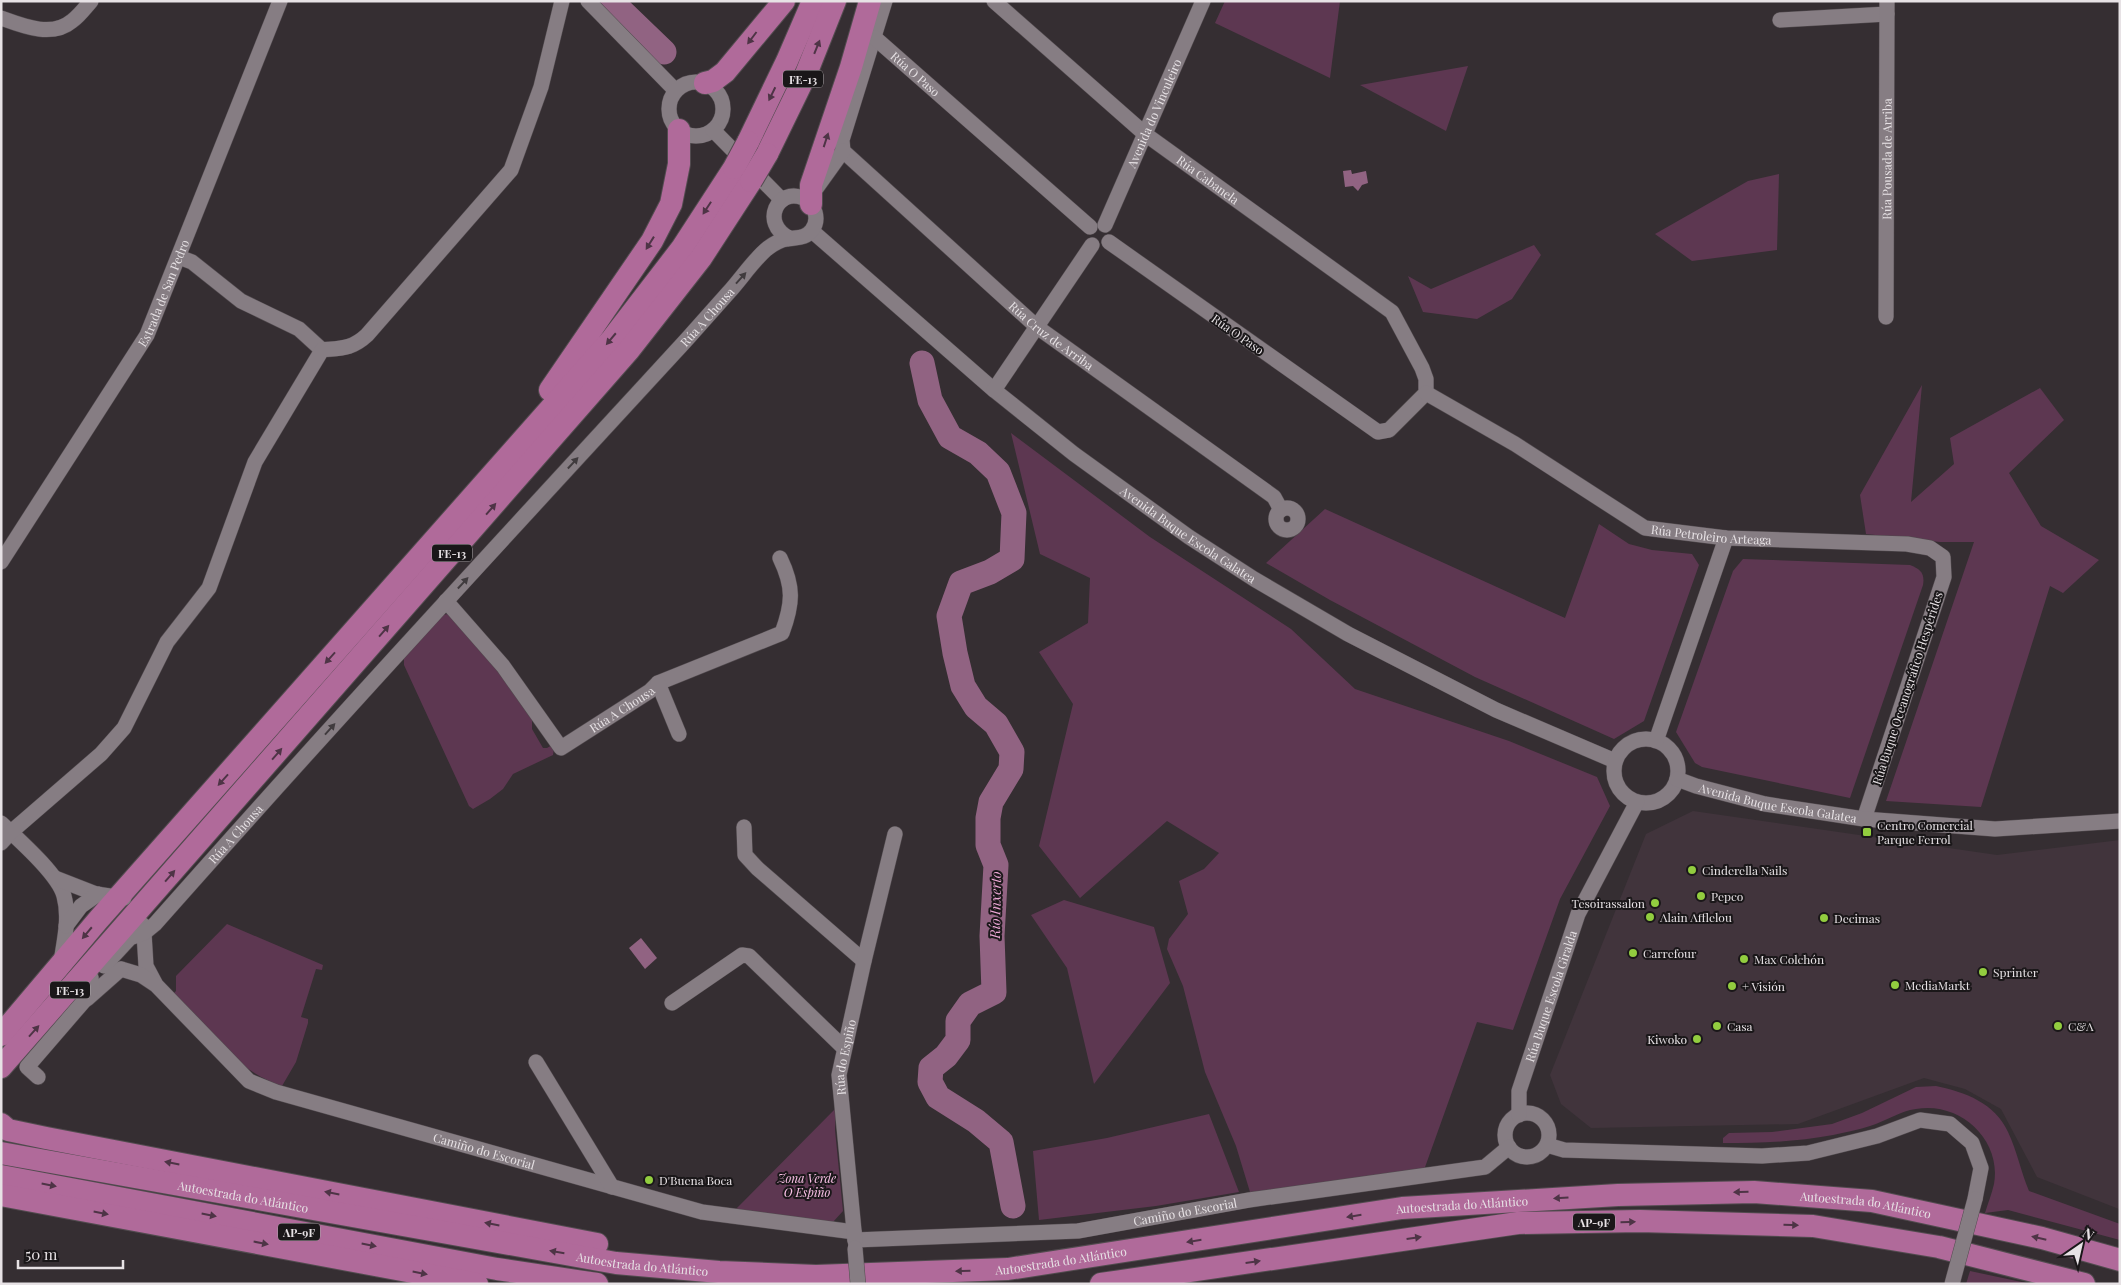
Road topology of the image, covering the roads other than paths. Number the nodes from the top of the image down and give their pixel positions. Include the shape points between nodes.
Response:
1 (91, 1) edge
2 (280, 1) edge
3 (562, 1) edge
4 (588, 1) edge
5 (784, 1) edge
6 (813, 1) edge
7 (835, 1) edge
8 (870, 1) edge
9 (885, 1) edge
10 (994, 1) edge
11 (1203, 1) edge
12 (1887, 8) edge
13 (1, 18) edge
14 (1780, 20) dead end
15 (876, 38) junction
16 (705, 83) junction
17 (675, 90) junction
18 (678, 130) junction
19 (713, 130) junction
20 (1145, 134) junction
21 (843, 146) junction
22 (757, 148) junction
23 (743, 174) junction
24 (782, 200) junction
25 (811, 200) junction
26 (1098, 226) junction
27 (812, 230) junction
28 (789, 238) junction
29 (1109, 242) junction
30 (1092, 245) junction
31 (179, 257) junction
32 (1886, 317) dead end
33 (1037, 327) junction
34 (322, 350) junction
35 (994, 390) junction
36 (1426, 393) junction
37 (482, 487) junction
38 (1281, 510) dead end
39 (1726, 538) junction
40 (1943, 557) joint
41 (780, 558) dead end
42 (1, 562) edge
43 (446, 601) junction
44 (658, 683) junction
45 (679, 734) dead end
46 (1656, 741) junction
47 (1615, 761) junction
48 (1677, 779) junction
49 (1637, 802) junction
50 (1864, 818) junction
51 (2120, 821) edge
52 (744, 827) dead end
53 (4, 832) edge
54 (895, 834) dead end
55 (55, 878) junction
56 (109, 895) junction
57 (66, 926) junction
58 (142, 930) junction
59 (864, 960) junction
60 (61, 964) junction
61 (121, 969) junction
62 (88, 982) junction
63 (156, 985) junction
64 (672, 1003) dead end
65 (1, 1035) edge
66 (844, 1048) junction
67 (536, 1062) dead end
68 (1, 1067) edge
69 (38, 1077) dead end
70 (1519, 1115) junction
71 (3, 1127) edge
72 (1547, 1145) junction
73 (1508, 1147) junction
74 (1, 1153) edge
75 (1, 1176) edge
76 (612, 1187) junction
77 (1, 1195) edge
78 (855, 1240) junction
79 (2120, 1260) edge
80 (816, 1276) junction
81 (477, 1284) edge
82 (597, 1284) edge
83 (858, 1284) edge
84 (1101, 1284) edge
85 (1952, 1284) edge
86 (2084, 1284) edge

1 - 13 street via 72,22 60,29 47,30
2 - 31 street, Estrada de San Pedro
3 - 34 street via 541,87 512,170 367,335 356,345
4 - 17 street
5 -> 16 highway via 725,72
6 -> 22 highway, FE-13 via 787,61
22 -> 7 highway, FE-13 via 806,74
25 -> 8 highway via 811,185
9 - 15 street
10 - 20 street, Rúa Cabanela
11 - 20 street, Avenida do Vinculeiro
12 - 14 street
12 - 32 street, Rúa Pousada de Arriba
15 - 21 street
15 - 26 street, Rúa O Paso
16 - 17 street via 694,81
16 - 19 street via 722,99 720,122
17 - 18 street via 668,111
18 - 19 street via 690,136 705,135
18 -> 37 highway via 679,164 671,204 652,241
19 - 24 street
20 - 26 street, Avenida do Vinculeiro
20 - 36 street, Rúa Cabanela via 1392,312 1426,379
21 - 25 street
21 - 33 street, Rúa Cruz de Arriba
22 - 23 highway, FE-13, bridge
23 -> 37 highway, FE-13 via 612,339
58 -> 23 highway, FE-13 via 629,350 701,258
24 - 25 street via 798,197
24 - 28 street via 773,217 780,234
25 - 27 street via 816,217
26 - 29 street via 1111,233
26 - 30 street via 1087,237
27 - 28 street via 800,238
27 - 35 street, Avenida Buque Escola Galatea
43 -> 28 street, Rúa A Chousa via 768,248
29 - 30 street via 1100,248
29 - 36 street, Rúa O Paso via 1378,432 1389,430
30 - 33 street
31 - 34 street via 192,262 241,301 299,329
31 - 42 street, Estrada de San Pedro via 148,335
33 - 35 street
33 - 38 street, Rúa Cruz de Arriba via 1274,497
34 - 53 street via 255,462 210,588 167,642 124,728 102,754
35 - 47 street, Avenida Buque Escola Galatea via 1081,460 1254,579 1348,634 1496,710
36 - 39 street, Rúa Petroleiro Arteaga via 1515,444 1645,528
37 -> 56 highway, FE-13
39 - 40 street, Rúa Petroleiro Arteaga via 1907,544 1930,548
39 - 46 street
40 - 50 street, Rúa Buque Oceanográfico Hespérides via 1944,577
41 - 44 street, Rúa A Chousa via 789,577 791,611 782,633
43 - 44 street, Rúa A Chousa via 503,666 561,748
58 -> 43 street, Rúa A Chousa via 155,924
44 - 45 street
46 - 47 street via 1636,740 1627,745
46 - 48 street via 1665,745 1676,760
47 - 49 street via 1614,771 1620,790
48 - 49 street via 1662,799
48 - 50 street, Avenida Buque Escola Galatea via 1765,804
49 - 70 street, Rúa Buque Escola Giralda via 1578,914 1519,1091
50 - 51 street, Avenida Buque Escola Galatea via 1995,829
52 - 59 street via 746,855 757,868
53 - 55 street
54 - 59 street, Rúa do Espiño
55 - 56 street
55 - 57 street via 64,894
56 - 57 street via 80,906
56 - 58 street via 131,902
56 -> 60 highway, FE-13
57 - 60 street
58 - 61 street, Rúa A Chousa via 138,958
58 - 62 highway, FE-13
58 - 63 street via 146,966
59 - 66 street, Rúa do Espiño
60 - 65 highway, FE-13
61 - 62 street
61 - 62 street, Rúa A Chousa via 103,987
61 - 63 street via 141,974
68 -> 62 highway, FE-13
62 - 69 street via 27,1067
63 - 76 street, Camiño do Escorial via 249,1081 276,1092
64 - 66 street via 742,955 749,956
66 - 78 street, Rúa do Espiño via 839,1075
67 - 76 street
70 - 72 street via 1530,1113 1545,1122 1550,1136
70 - 73 street via 1509,1122 1506,1130
80 -> 71 highway via 776,1265 613,1247
72 - 73 street via 1543,1151 1527,1158
72 - 85 street, bridge via 1564,1150 1762,1156 1808,1153 1877,1136 1920,1120 1950,1124 1972,1143 1981,1168
73 - 78 street, Camiño do Escorial via 1486,1167 1250,1200 1078,1231
80 -> 74 highway, Autoestrada do Atlántico / AP-9F via 616,1263
75 -> 82 highway, Autoestrada do Atlántico / AP-9F via 497,1269
76 - 78 street, Camiño do Escorial via 702,1212
77 -> 81 highway
78 - 83 street, Rúa do Espiño, bridge
79 -> 80 highway, Autoestrada do Atlántico / AP-9F via 2042,1238 1872,1201 1754,1192 1618,1194 1402,1208 1008,1269
84 -> 86 highway, Autoestrada do Atlántico / AP-9F via 1518,1223 1640,1222 1813,1226 1939,1247

